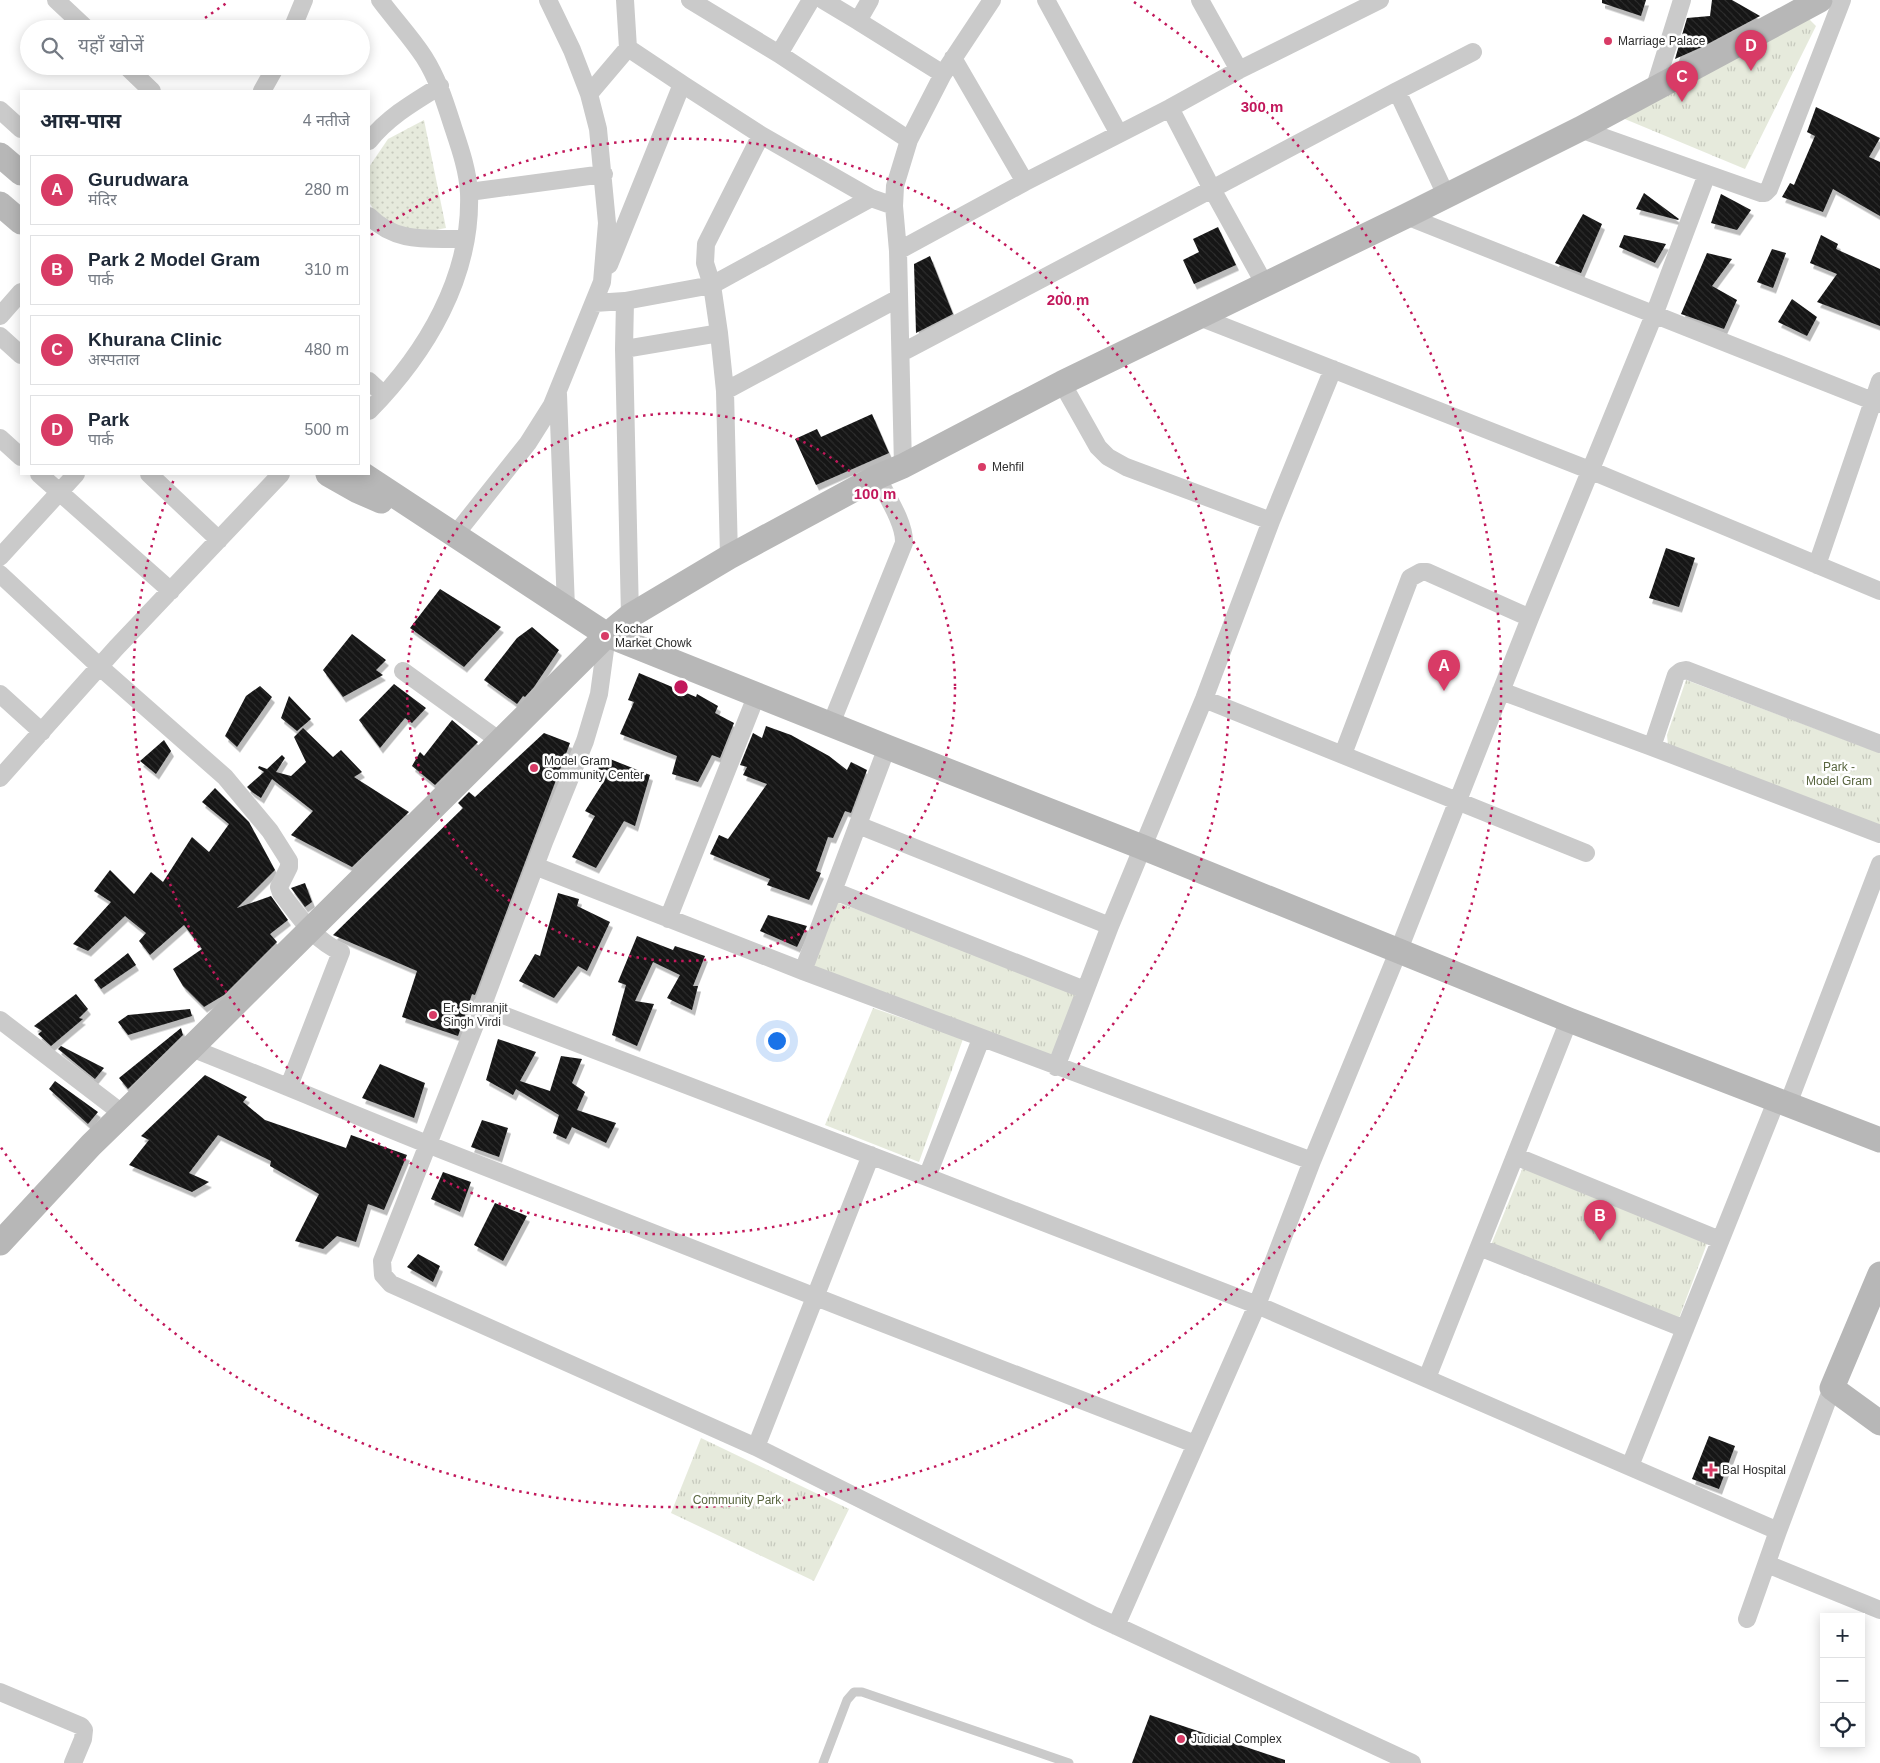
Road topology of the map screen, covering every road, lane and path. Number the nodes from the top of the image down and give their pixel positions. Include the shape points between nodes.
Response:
1 (56, 0) edge
2 (304, 0) edge
3 (380, 0) edge
4 (548, 0) edge
5 (625, 0) edge
6 (811, 0) edge
7 (823, 0) edge
8 (870, 0) edge
9 (992, 0) edge
10 (1046, 0) edge
11 (1200, 0) edge
12 (1380, 0) edge
13 (1682, 0) edge
14 (1820, 0) edge
15 (1842, 0) edge
16 (695, 1) edge
17 (1360, 4) edge
18 (77, 20) edge
19 (296, 20) edge
20 (858, 21) junction
21 (628, 48) junction
22 (1473, 52) dead end
23 (779, 54) junction
24 (953, 58) junction
25 (1239, 70) junction
26 (942, 74) junction
27 (135, 75) edge
28 (271, 75) edge
29 (682, 84) junction
30 (440, 86) junction
31 (151, 90) edge
32 (263, 90) edge
33 (1654, 90) junction
34 (1397, 91) junction
35 (590, 94) junction
36 (1170, 108) junction
37 (0, 110) edge
38 (20, 128) edge
39 (1580, 129) junction
40 (1119, 134) junction
41 (761, 135) junction
42 (370, 140) edge
43 (909, 140) junction
44 (0, 155) edge
45 (20, 172) edge
46 (604, 174) junction
47 (1707, 174) junction
48 (1025, 182) junction
49 (1212, 189) junction
50 (469, 192) junction
51 (1446, 195) junction
52 (872, 198) junction
53 (0, 204) edge
54 (894, 206) junction
55 (1406, 216) junction
56 (370, 217) edge
57 (20, 221) edge
58 (465, 239) junction
59 (898, 250) junction
60 (602, 282) junction
61 (1264, 284) junction
62 (712, 285) junction
63 (20, 293) edge
64 (899, 298) junction
65 (625, 301) junction
66 (594, 303) junction
67 (1654, 315) junction
68 (0, 316) edge
69 (1197, 316) junction
70 (719, 333) junction
71 (0, 336) edge
72 (624, 349) junction
73 (901, 353) junction
74 (20, 354) edge
75 (1333, 369) junction
76 (1880, 381) edge
77 (370, 382) edge
78 (1062, 383) junction
79 (725, 391) junction
80 (558, 392) junction
81 (384, 396) junction
82 (1877, 402) edge
83 (370, 410) edge
84 (0, 438) edge
85 (20, 456) edge
86 (903, 466) junction
87 (1592, 471) junction
88 (40, 475) edge
89 (75, 475) edge
90 (149, 475) edge
91 (280, 475) edge
92 (330, 475) edge
93 (364, 475) edge
94 (877, 477) junction
95 (59, 492) junction
96 (426, 516) junction
97 (1271, 521) junction
98 (455, 535) junction
99 (219, 540) junction
100 (0, 557) edge
101 (729, 557) junction
102 (1817, 566) junction
103 (0, 574) edge
104 (172, 591) junction
105 (1880, 591) edge
106 (566, 608) junction
107 (630, 616) junction
108 (1530, 618) junction
109 (607, 635) junction
110 (100, 667) junction
111 (403, 671) dead end
112 (1501, 690) junction
113 (0, 694) edge
114 (757, 694) junction
115 (1204, 699) junction
116 (831, 724) junction
117 (42, 732) junction
118 (500, 741) junction
119 (1880, 744) edge
120 (887, 747) junction
121 (1652, 747) junction
122 (1343, 754) junction
123 (0, 778) edge
124 (1457, 802) junction
125 (858, 825) junction
126 (1880, 834) edge
127 (1142, 847) junction
128 (1586, 853) dead end
129 (1880, 864) edge
130 (535, 866) junction
131 (834, 891) junction
132 (668, 919) junction
133 (1110, 926) junction
134 (310, 930) junction
135 (1398, 952) junction
136 (803, 972) junction
137 (1085, 990) junction
138 (482, 1007) junction
139 (0, 1020) edge
140 (1569, 1020) junction
141 (981, 1039) junction
142 (191, 1048) junction
143 (1056, 1067) junction
144 (289, 1086) junction
145 (1783, 1102) junction
146 (124, 1114) junction
147 (1880, 1140) edge
148 (428, 1144) junction
149 (871, 1155) junction
150 (1515, 1156) junction
151 (1312, 1161) junction
152 (927, 1176) junction
153 (1, 1238) edge
154 (1720, 1240) junction
155 (1479, 1247) junction
156 (1880, 1274) edge
157 (816, 1297) junction
158 (1257, 1304) junction
159 (1685, 1329) junction
160 (1427, 1378) junction
161 (1832, 1388) junction
162 (1880, 1423) edge
163 (1195, 1444) junction
164 (756, 1447) junction
165 (1630, 1466) junction
166 (1778, 1531) junction
167 (1767, 1564) junction
168 (1880, 1610) edge
169 (1747, 1619) dead end
170 (1116, 1626) junction
171 (0, 1692) edge
172 (73, 1763) edge
173 (823, 1763) edge
174 (1069, 1763) edge
175 (1412, 1763) edge

1 - 18 street
2 - 19 street
3 - 30 street via 423,56
4 - 35 street
5 - 21 street
6 - 23 street
7 - 20 street
8 - 20 street
9 - 24 street
10 - 40 street
11 - 25 street
12 - 17 street
13 - 33 street
14 - 33 street
15 - 47 street via 1769,189 1761,193
16 - 23 street
17 - 25 street
20 - 26 street
21 - 29 street
21 - 35 street
22 - 34 street
23 - 43 street
24 - 26 street
24 - 48 street
25 - 36 street
26 - 43 street
27 - 31 street
28 - 32 street
29 - 41 street
29 - 60 street
30 - 42 street via 381,126
30 - 50 street via 464,164
33 - 39 street
34 - 49 street
34 - 51 street
35 - 46 street
36 - 40 street
36 - 49 street
37 - 38 street
39 - 47 street
39 - 51 street
40 - 48 street
41 - 52 street
41 - 62 street via 706,244 705,263
43 - 54 street via 895,186
44 - 45 street
46 - 50 street
46 - 60 street via 607,223
47 - 67 street
48 - 59 street
49 - 61 street
49 - 73 street
50 - 58 street
51 - 55 street
52 - 54 street
52 - 62 street
53 - 57 street
54 - 59 street
55 - 61 street
55 - 67 street
56 - 58 street via 379,226 401,236
58 - 81 street via 457,278 438,321 414,359
59 - 64 street
60 - 66 street
61 - 69 street
62 - 65 street
62 - 70 street
63 - 68 street
64 - 73 street
64 - 79 street
65 - 66 street
65 - 72 street
66 - 80 street
67 - 82 street
67 - 87 street
69 - 75 street
69 - 78 street
70 - 72 street
70 - 79 street
71 - 74 street
72 - 107 street
73 - 86 street
75 - 87 street
75 - 97 street
76 - 82 street
77 - 81 street
78 - 86 street
78 - 97 street via 1098,447 1108,456 1126,467
79 - 101 street
80 - 98 street via 528,443
80 - 106 street
81 - 83 street
82 - 102 street
84 - 85 street
86 - 94 street
87 - 102 street
87 - 108 street
88 - 95 street
89 - 95 street
90 - 99 street
91 - 99 street
92 - 96 street via 392,506
93 - 96 street
94 - 101 street
94 - 116 street via 902,527 904,543
95 - 100 street
95 - 104 street
96 - 98 street
97 - 115 street
98 - 106 street
99 - 104 street
101 - 107 street
102 - 105 street
103 - 110 street
104 - 110 street
106 - 109 street
107 - 109 street
108 - 112 street
108 - 122 street via 1427,572 1410,578
109 - 114 street
109 - 118 street
109 - 130 street via 599,694 590,726
110 - 117 street
110 - 134 street via 225,777 270,831 289,861 279,887 281,894
111 - 118 street
112 - 121 street
112 - 124 street
113 - 117 street
114 - 116 street
114 - 132 street
115 - 122 street
115 - 127 street
116 - 120 street
117 - 123 street
118 - 134 street
119 - 121 street via 1686,670 1676,675
120 - 125 street
120 - 127 street
121 - 126 street
122 - 124 street
124 - 128 street
124 - 135 street
125 - 131 street
125 - 133 street
127 - 133 street
127 - 135 street
129 - 145 street
130 - 132 street
130 - 138 street
131 - 136 street
131 - 137 street
132 - 136 street
133 - 137 street
134 - 142 street
134 - 144 street via 322,942 341,952
135 - 140 street
135 - 151 street
136 - 141 street
137 - 143 street
138 - 148 street
138 - 149 street
139 - 146 street
140 - 145 street
140 - 150 street
141 - 143 street
141 - 152 street
142 - 144 street
142 - 146 street
143 - 151 street
144 - 148 street
145 - 147 street
145 - 154 street
146 - 153 street
148 - 157 street
148 - 164 street via 382,1261 383,1274 391,1284
149 - 152 street
149 - 157 street
150 - 154 street
150 - 155 street
151 - 158 street
152 - 158 street
154 - 159 street
155 - 159 street
155 - 160 street
156 - 161 street
157 - 163 street
157 - 164 street
158 - 160 street
158 - 163 street
159 - 165 street
160 - 165 street
161 - 162 street
161 - 166 street
163 - 170 street
164 - 170 street
165 - 166 street
166 - 167 street
167 - 168 street
167 - 169 street
170 - 175 street
171 - 172 street via 81,1726 83,1738
173 - 174 lane via 847,1700 854,1692 862,1692

